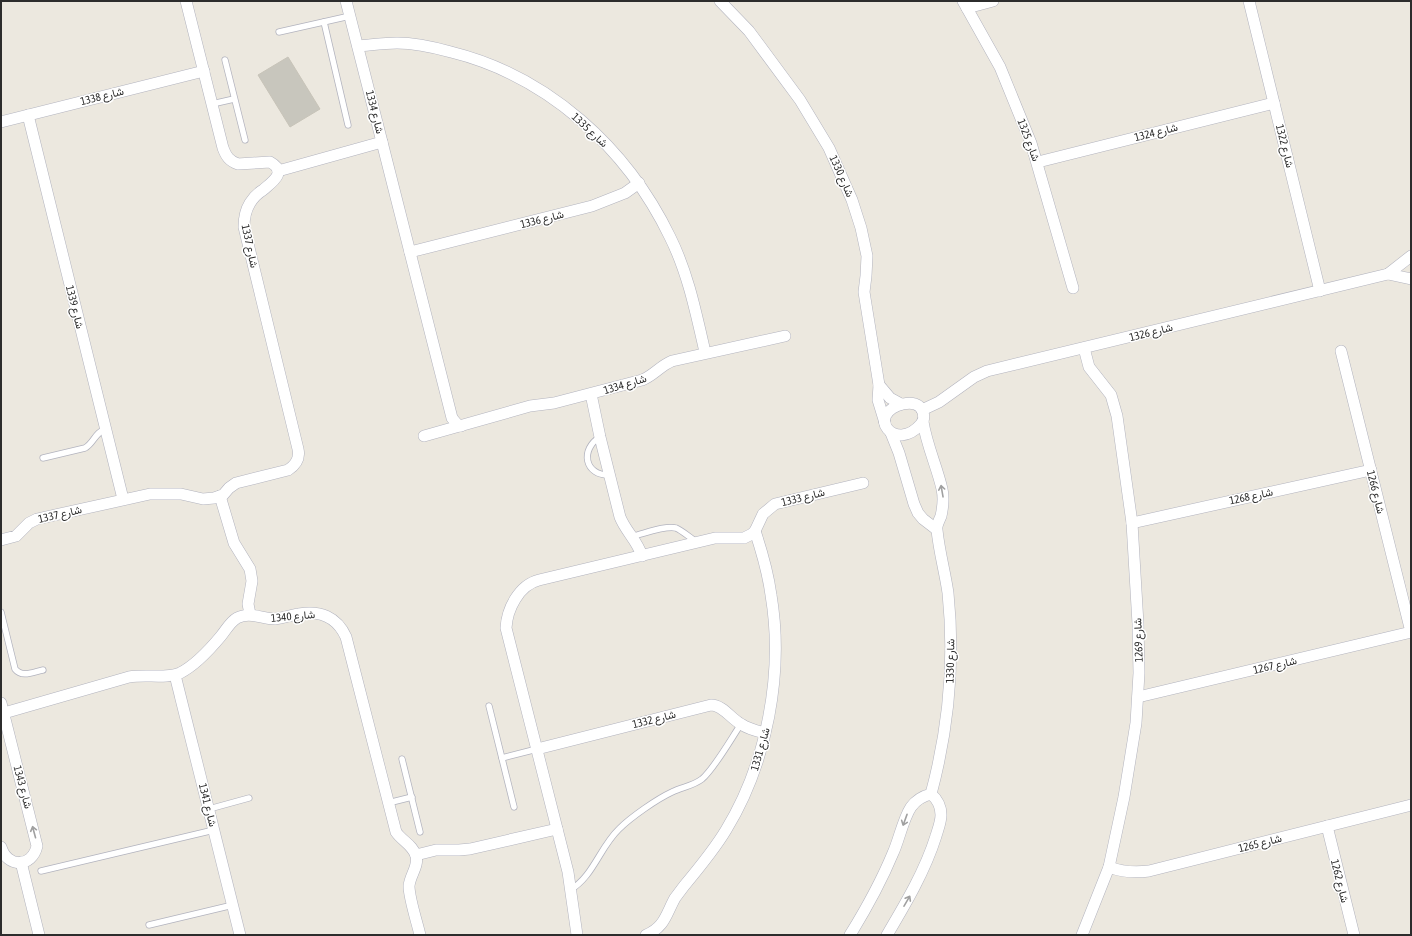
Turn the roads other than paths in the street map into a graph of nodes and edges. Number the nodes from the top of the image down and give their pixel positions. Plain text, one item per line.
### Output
1 (186, 1) edge
2 (346, 1) edge
3 (720, 1) edge
4 (993, 1) edge
5 (1249, 1) edge
6 (965, 4) edge
7 (350, 16) junction
8 (324, 22) junction
9 (279, 32) dead end
10 (358, 46) junction
11 (225, 60) dead end
12 (204, 71) junction
13 (234, 99) junction
14 (1274, 103) junction
15 (212, 104) junction
16 (28, 115) junction
17 (1, 122) edge
18 (348, 125) dead end
19 (244, 140) dead end
20 (382, 142) junction
21 (1038, 162) junction
22 (278, 171) junction
23 (639, 183) junction
24 (410, 252) junction
25 (1411, 256) edge
26 (1388, 274) junction
27 (1411, 279) edge
28 (1073, 288) dead end
29 (1320, 291) junction
30 (785, 336) dead end
31 (1084, 348) junction
32 (1341, 351) dead end
33 (705, 352) junction
34 (879, 385) junction
35 (591, 394) junction
36 (901, 404) junction
37 (922, 410) junction
38 (922, 422) junction
39 (885, 423) junction
40 (461, 426) junction
41 (106, 429) junction
42 (891, 433) junction
43 (424, 436) dead end
44 (600, 437) junction
45 (43, 458) dead end
46 (1371, 470) junction
47 (610, 475) junction
48 (863, 483) dead end
49 (220, 496) junction
50 (123, 499) junction
51 (1132, 523) junction
52 (936, 529) junction
53 (755, 531) junction
54 (633, 536) junction
55 (1, 540) edge
56 (697, 542) junction
57 (642, 556) junction
58 (1, 613) edge
59 (250, 614) junction
60 (1411, 632) edge
61 (43, 670) dead end
62 (175, 675) junction
63 (1138, 697) junction
64 (489, 706) dead end
65 (2, 708) edge
66 (741, 724) junction
67 (765, 733) junction
68 (537, 749) junction
69 (502, 758) junction
70 (402, 759) dead end
71 (931, 794) junction
72 (412, 797) junction
73 (249, 798) dead end
74 (388, 803) junction
75 (1411, 805) edge
76 (514, 807) dead end
77 (209, 809) junction
78 (1327, 826) junction
79 (557, 829) junction
80 (214, 830) junction
81 (420, 832) dead end
82 (1, 846) edge
83 (416, 855) junction
84 (21, 862) junction
85 (1109, 867) junction
86 (41, 871) dead end
87 (570, 890) junction
88 (233, 904) junction
89 (149, 925) dead end
90 (39, 935) edge
91 (240, 935) edge
92 (420, 935) edge
93 (577, 935) edge
94 (646, 935) edge
95 (850, 935) edge
96 (887, 935) edge
97 (1082, 935) edge
98 (1354, 935) edge

1 - 12 street
2 - 7 street, شارع 1334
3 - 34 street, شارع 1330
4 - 6 street
5 - 14 street, شارع 1322
6 - 21 street, شارع 1325
7 - 8 lane
7 - 10 street, شارع 1334
8 - 9 lane
8 - 18 lane
10 - 20 street, شارع 1334
10 - 23 street, شارع 1335
11 - 13 lane
12 - 15 street
12 - 16 street, شارع 1338
13 - 15 lane
13 - 19 lane
14 - 21 street, شارع 1324
14 - 29 street, شارع 1322
15 - 22 street
16 - 17 street, شارع 1338
16 - 41 street, شارع 1339
20 - 22 street, شارع 1334
20 - 24 street
21 - 28 street, شارع 1325
22 - 49 street, شارع 1337
23 - 24 street, شارع 1336
23 - 33 street, شارع 1335
24 - 40 street
25 - 26 street, شارع 1326
26 - 27 street, شارع 1326
26 - 29 street, شارع 1326
29 - 31 street, شارع 1326
30 - 33 street, شارع 1334
31 - 37 street, شارع 1326
31 - 51 street, شارع 1269
32 - 46 street, شارع 1266
33 - 35 street, شارع 1334
34 - 36 street
34 - 39 street, شارع 1330
35 - 40 street, شارع 1334
35 - 44 street
36 - 37 street
36 - 39 street
37 - 38 street
38 - 42 street
52 -> 38 street, شارع 1330
39 - 42 street
40 - 43 street, شارع 1334
41 - 45 lane
41 - 50 street, شارع 1339
42 - 52 street
44 - 47 street
44 - 47 lane
46 - 51 street, شارع 1268
46 - 60 street, شارع 1266
47 - 54 street
48 - 53 street, شارع 1333
49 - 50 street, شارع 1337
49 - 59 street
50 - 55 street, شارع 1337
51 - 63 street, شارع 1269
52 - 71 street, شارع 1330
53 - 56 street
53 - 67 street, شارع 1331
54 - 56 lane
54 - 57 street
56 - 57 street
57 - 68 street
58 - 61 lane
59 - 62 street
59 - 74 street, شارع 1340
60 - 63 street, شارع 1267
62 - 65 street
62 - 77 street, شارع 1341
63 - 85 street, شارع 1269
64 - 69 lane
84 -> 65 street, شارع 1343
66 - 67 street, شارع 1332
66 - 68 street, شارع 1332
66 - 87 lane
67 - 94 street, شارع 1331
68 - 69 lane
68 - 79 street
69 - 76 lane
70 - 72 lane
71 -> 95 street
96 -> 71 street
72 - 74 lane
72 - 81 lane
73 - 77 lane
74 - 83 street, شارع 1340
75 - 78 street, شارع 1265
77 - 80 street, شارع 1341
78 - 85 street, شارع 1265
78 - 98 street, شارع 1262
79 - 83 street
79 - 87 street
80 - 86 lane
80 - 88 street, شارع 1341
82 - 84 street
83 - 92 street
84 - 90 street
85 - 97 street, شارع 1269
87 - 93 street
88 - 89 lane
88 - 91 street, شارع 1341

